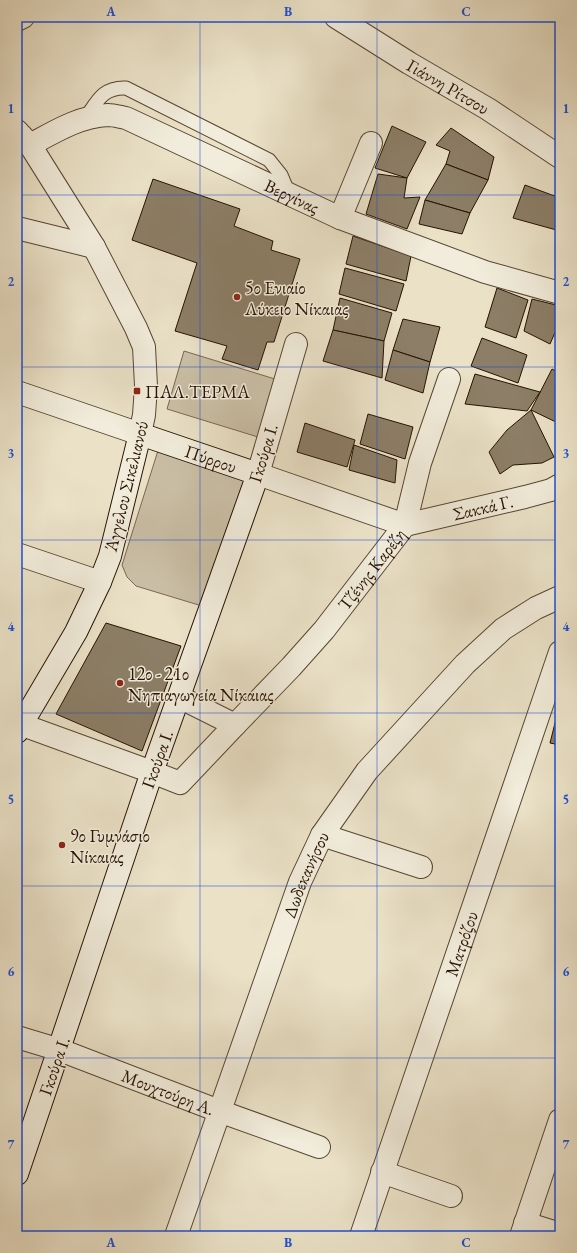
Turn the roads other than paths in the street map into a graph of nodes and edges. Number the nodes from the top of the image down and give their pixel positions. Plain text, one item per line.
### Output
1 (23, 17) edge
2 (336, 17) edge
3 (17, 20) edge
4 (85, 119) junction
5 (24, 138) edge
6 (371, 143) dead end
7 (560, 157) edge
8 (289, 194) junction
9 (340, 218) junction
10 (18, 233) edge
11 (94, 247) junction
12 (560, 293) edge
13 (296, 344) dead end
14 (449, 379) dead end
15 (17, 392) edge
16 (140, 434) junction
17 (258, 474) junction
18 (560, 485) edge
19 (405, 525) junction
20 (17, 554) edge
21 (100, 582) junction
22 (560, 597) edge
23 (560, 652) edge
24 (179, 697) junction
25 (235, 725) junction
26 (18, 727) edge
27 (152, 772) junction
28 (322, 835) junction
29 (421, 867) dead end
30 (17, 1037) edge
31 (60, 1050) junction
32 (219, 1111) junction
33 (560, 1120) edge
34 (319, 1147) dead end
35 (382, 1172) junction
36 (17, 1174) edge
37 (451, 1196) dead end
38 (523, 1230) edge
39 (560, 1234) edge
40 (176, 1236) edge
41 (361, 1236) edge

1 - 3 street
2 - 7 street, Γιάννη Ρίτσου
4 - 5 street, Βεργίνας
4 - 8 street, Βεργίνας
4 - 8 lane
5 - 11 street, Άγγελου Σικελιανού
6 - 9 street
8 - 9 street, Βεργίνας
9 - 12 street, Βεργίνας
10 - 11 street
11 - 16 street, Άγγελου Σικελιανού
13 - 17 street, Γκούρα Ι.
14 - 19 street, Τζένης Καρέζη
15 - 16 street, Πύρρου
16 - 17 street, Πύρρου
16 - 21 street, Άγγελου Σικελιανού
17 - 19 street, Πύρρου
17 - 24 street, Γκούρα Ι.
18 - 19 street, Σακκά Γ.
19 - 25 street, Τζένης Καρέζη
20 - 21 street
21 - 26 street, Άγγελου Σικελιανού
22 - 28 street, Δωδεκανήσου
23 - 35 street, Ματρόζου
24 - 25 street
24 - 27 street, Γκούρα Ι.
25 - 27 street, Τζένης Καρέζη
26 - 27 street
27 - 31 street, Γκούρα Ι.
28 - 29 street
28 - 32 street, Δωδεκανήσου
30 - 31 street, Μουχτούρη Α.
31 - 32 street, Μουχτούρη Α.
31 - 36 street, Γκούρα Ι.
32 - 34 street, Μουχτούρη Α.
32 - 40 street, Δωδεκανήσου
33 - 38 street
35 - 37 street
35 - 41 street, Ματρόζου
38 - 39 street

